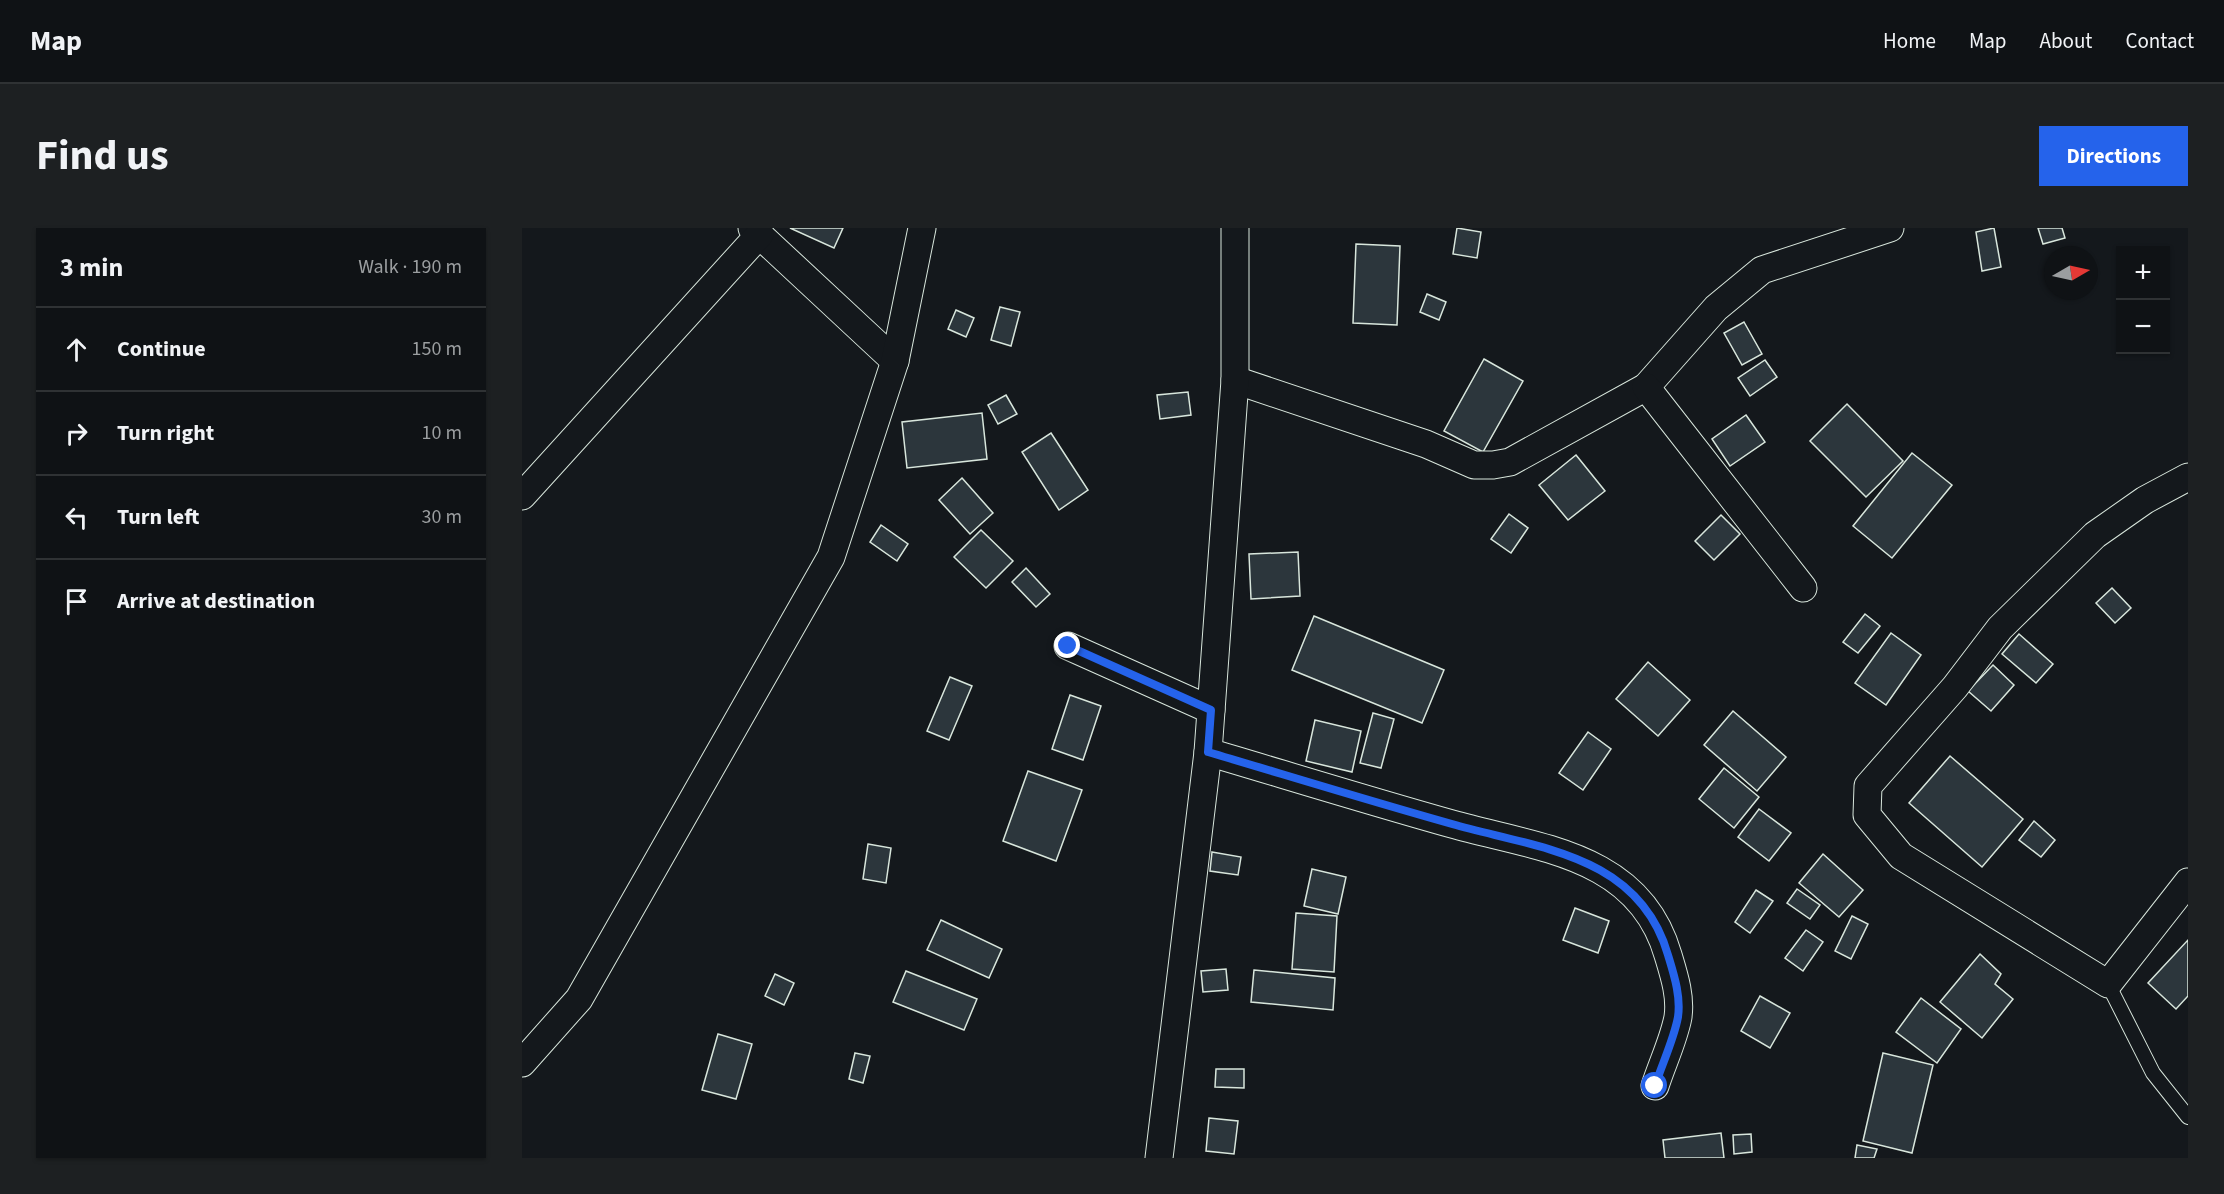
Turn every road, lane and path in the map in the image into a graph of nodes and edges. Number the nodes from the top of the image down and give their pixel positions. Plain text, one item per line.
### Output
1 (922, 228) edge
2 (1235, 228) edge
3 (1890, 228) edge
4 (756, 231) edge
5 (895, 361) junction
6 (1235, 380) junction
7 (1646, 387) junction
8 (2188, 477) edge
9 (522, 496) edge
10 (1803, 588) dead end
11 (1068, 646) dead end
12 (1211, 710) junction
13 (1208, 752) junction
14 (2188, 882) edge
15 (2108, 984) junction
16 (522, 1063) edge
17 (1655, 1086) dead end
18 (2188, 1117) edge
19 (1159, 1158) edge

1 - 5 street
2 - 6 street
3 - 7 street
4 - 5 street
4 - 9 street
5 - 16 street
6 - 7 street
6 - 12 street
7 - 10 street
8 - 15 street
11 - 12 street
12 - 13 street
13 - 17 street
13 - 19 street
14 - 15 street
15 - 18 lane

